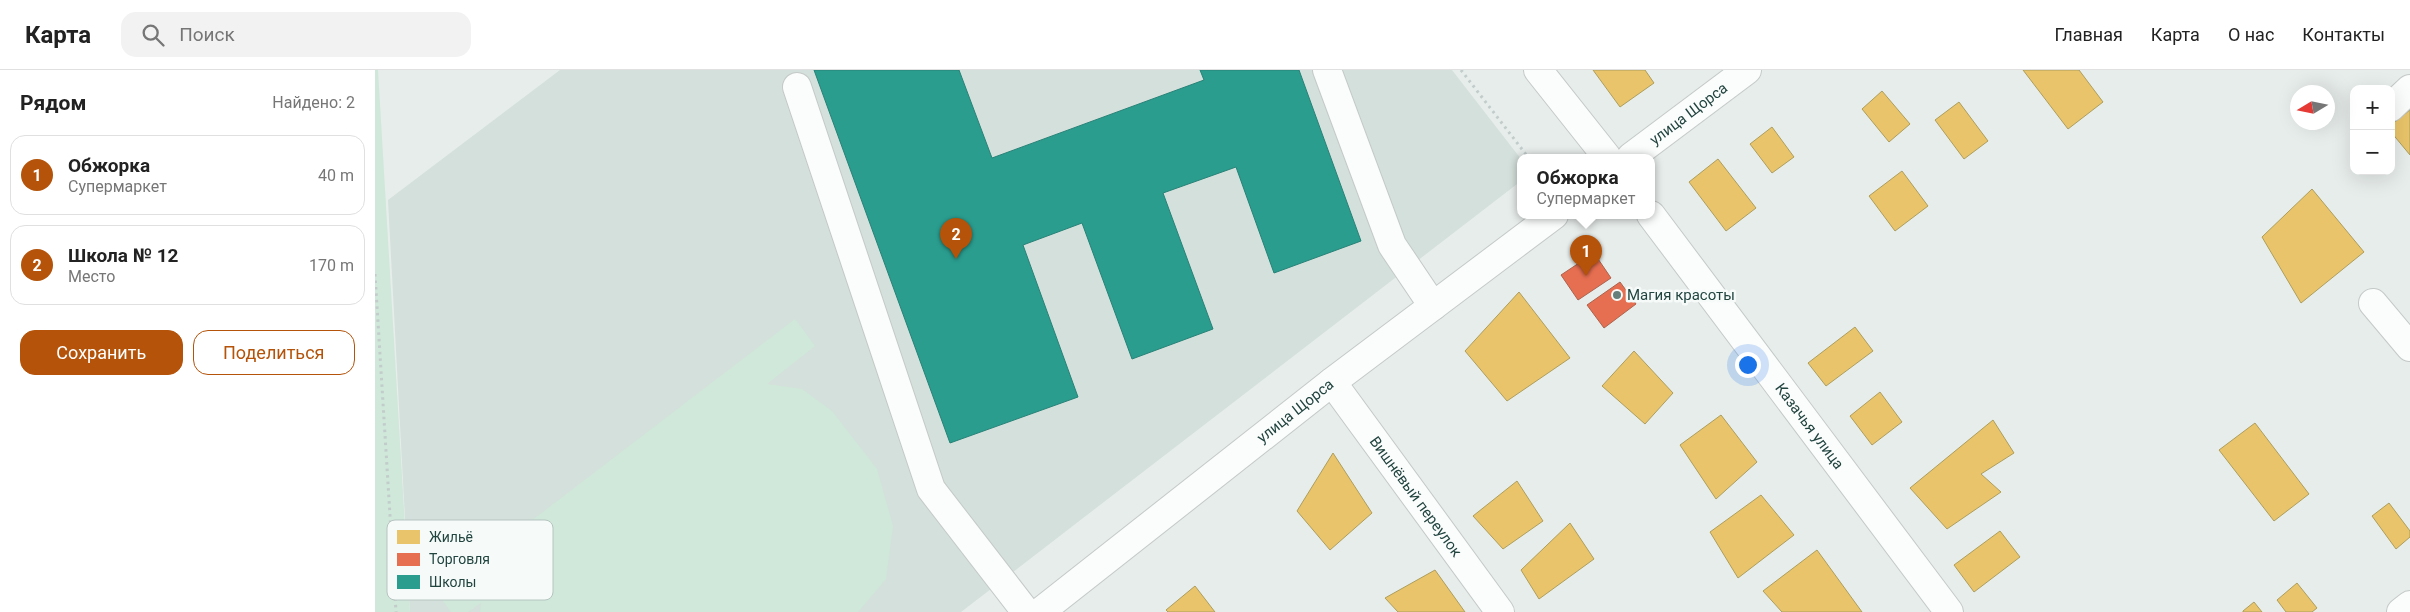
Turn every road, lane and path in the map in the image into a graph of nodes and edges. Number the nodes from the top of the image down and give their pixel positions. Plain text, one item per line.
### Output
1 (1327, 70) edge
2 (1461, 70) edge
3 (1538, 70) edge
4 (1747, 70) edge
5 (797, 87) dead end
6 (2410, 89) edge
7 (2395, 103) edge
8 (1526, 154) edge
9 (1605, 154) edge
10 (1635, 154) edge
11 (1549, 219) edge
12 (1654, 219) edge
13 (375, 274) edge
14 (2373, 303) dead end
15 (1433, 306) junction
16 (2410, 347) edge
17 (1332, 382) junction
18 (390, 520) edge
19 (2410, 605) edge
20 (1026, 612) edge
21 (1040, 612) edge
22 (1501, 612) edge
23 (1949, 612) edge
24 (2401, 612) edge

1 - 15 street
2 - 8 path
3 - 9 street
4 - 10 street, улица Щорса
5 - 20 street
6 - 7 street
11 - 15 street, улица Щорса
12 - 23 street, Казачья улица
13 - 18 path
14 - 16 street
15 - 17 street, улица Щорса
17 - 21 street, улица Щорса
17 - 22 street, Вишнёвый переулок
19 - 24 street

